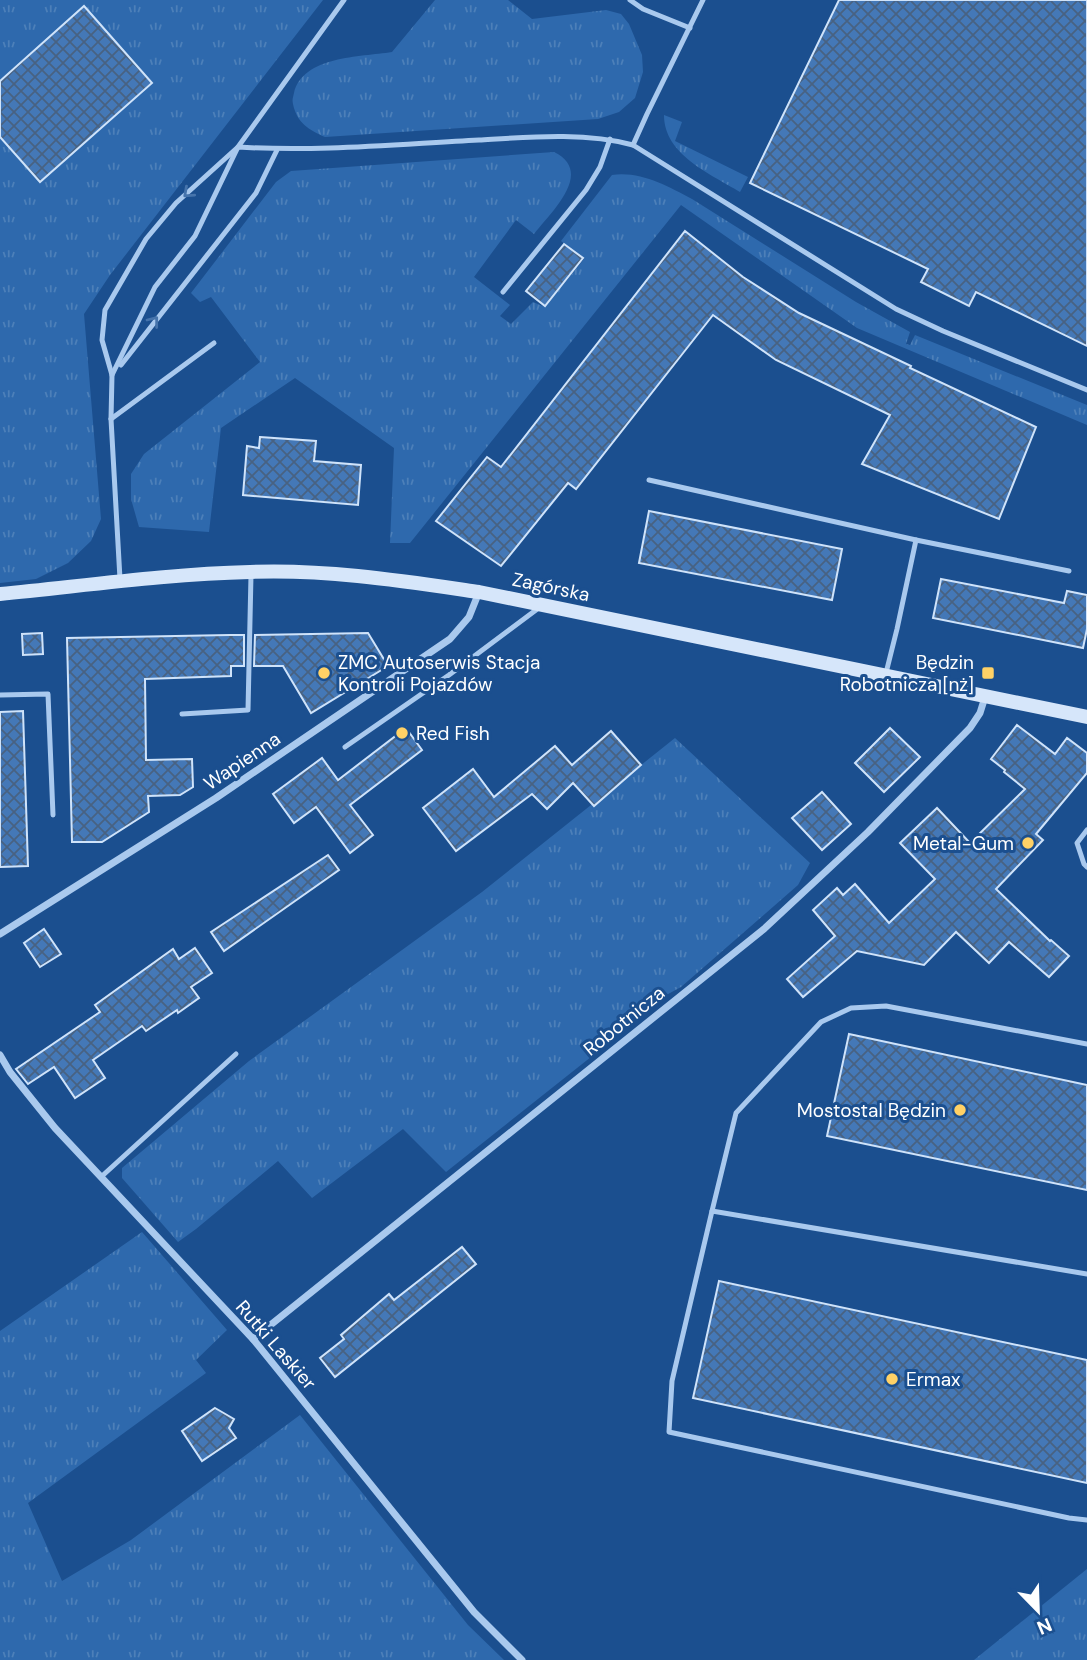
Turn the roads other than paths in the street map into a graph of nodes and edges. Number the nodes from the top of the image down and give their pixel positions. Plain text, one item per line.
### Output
1 (344, 0) edge
2 (630, 0) edge
3 (703, 0) edge
4 (690, 28) junction
5 (610, 139) junction
6 (633, 145) junction
7 (238, 147) junction
8 (277, 149) junction
9 (503, 292) dead end
10 (214, 343) dead end
11 (112, 375) junction
12 (1087, 390) edge
13 (111, 419) junction
14 (649, 481) dead end
15 (916, 540) junction
16 (251, 571) junction
17 (1069, 571) dead end
18 (120, 582) junction
19 (478, 592) junction
20 (0, 594) edge
21 (542, 605) junction
22 (885, 676) junction
23 (0, 695) edge
24 (985, 697) junction
25 (182, 714) dead end
26 (1087, 717) edge
27 (345, 747) dead end
28 (53, 815) dead end
29 (1087, 830) edge
30 (1087, 867) edge
31 (0, 934) edge
32 (1087, 1044) edge
33 (236, 1054) dead end
34 (0, 1055) edge
35 (101, 1177) junction
36 (712, 1211) junction
37 (1087, 1274) edge
38 (253, 1339) junction
39 (1087, 1520) edge
40 (522, 1660) edge

1 - 7 lane
2 - 4 lane
3 - 4 lane
4 - 6 lane
5 - 6 lane
5 - 8 lane
5 - 9 lane
6 - 12 lane
7 - 8 lane
7 - 11 lane
7 -> 11 lane
11 -> 8 lane
10 - 13 lane
11 - 13 lane
13 - 18 lane
14 - 15 lane
15 - 17 lane
15 - 22 lane
16 - 18 street, Zagórska
16 - 19 street, Zagórska
16 - 25 lane
18 - 20 street, Zagórska
19 - 21 street, Zagórska
19 - 31 street, Wapienna
21 - 22 street, Zagórska
21 - 27 lane
22 - 24 street, Zagórska
23 - 28 lane
24 - 26 street, Zagórska
24 - 38 street, Robotnicza
29 - 30 lane
32 - 36 lane
33 - 35 lane
34 - 35 street, Rutki Laskier
35 - 38 street, Rutki Laskier
36 - 37 lane
36 - 39 lane
38 - 40 street, Rutki Laskier

